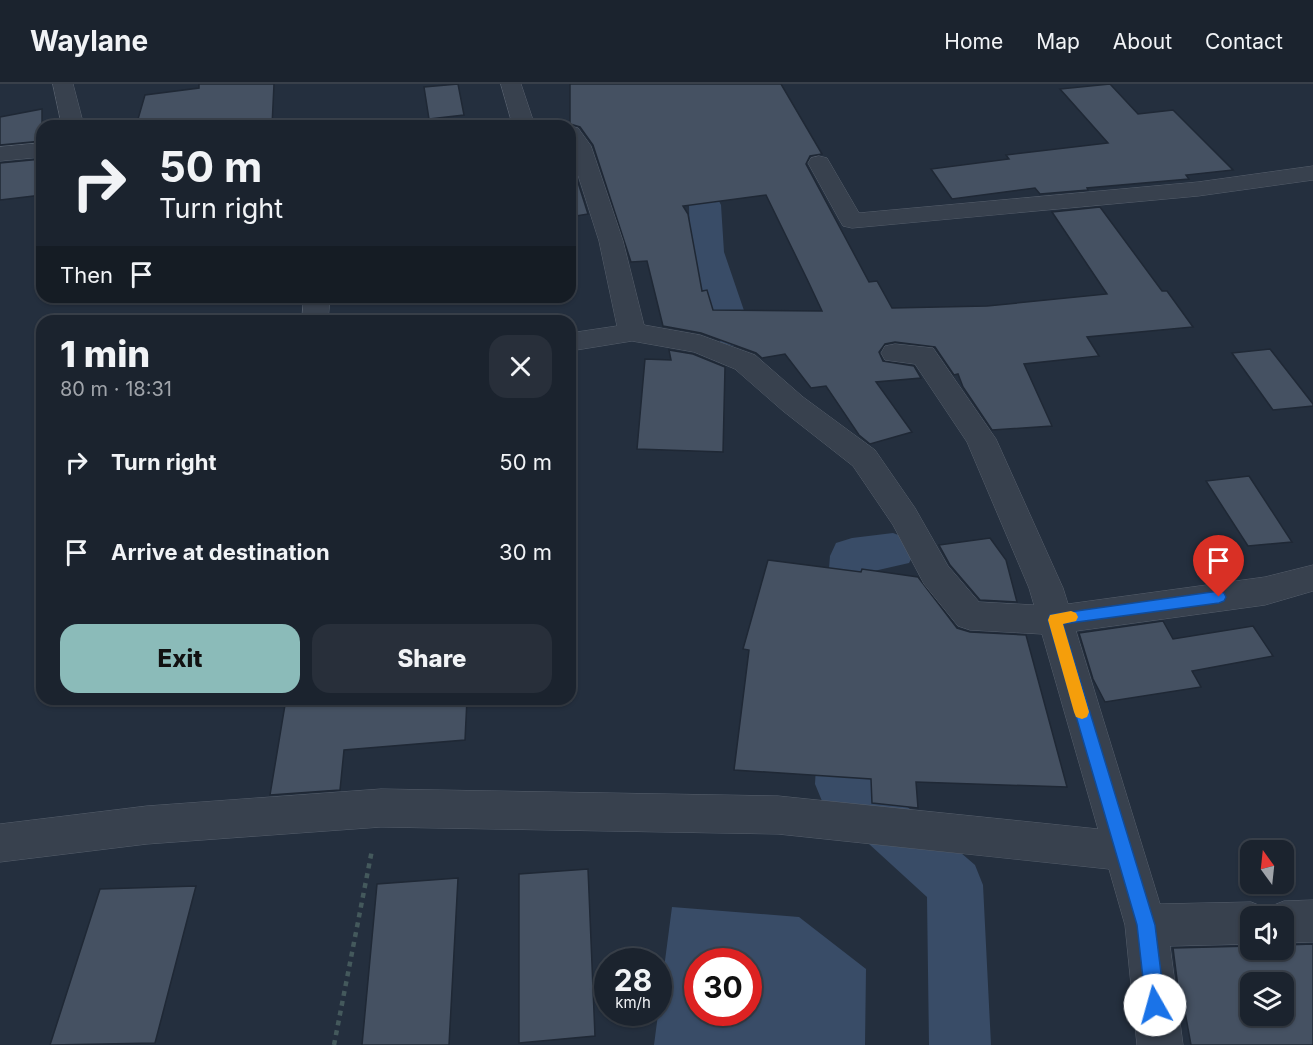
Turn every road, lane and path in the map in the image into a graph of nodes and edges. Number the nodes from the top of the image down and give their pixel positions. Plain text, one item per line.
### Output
1 (63, 84) edge
2 (511, 84) edge
3 (72, 120) edge
4 (522, 120) edge
5 (576, 141) edge
6 (36, 151) edge
7 (0, 154) edge
8 (819, 163) dead end
9 (1313, 173) edge
10 (632, 333) junction
11 (576, 341) edge
12 (895, 353) dead end
13 (1313, 578) edge
14 (1055, 620) junction
15 (381, 808) junction
16 (0, 843) edge
17 (1123, 851) junction
18 (1313, 921) edge
19 (1240, 922) edge
20 (1294, 922) edge
21 (1146, 925) junction
22 (334, 1045) edge
23 (1160, 1045) edge

1 - 3 street
2 - 4 street
5 - 10 street
6 - 7 street
8 - 9 street
10 - 11 street
10 - 14 street
12 - 14 street
13 - 14 street
14 - 17 street
15 - 16 street
15 - 17 street
15 - 22 path
17 - 21 street
18 - 20 street
19 - 21 street
21 - 23 street

